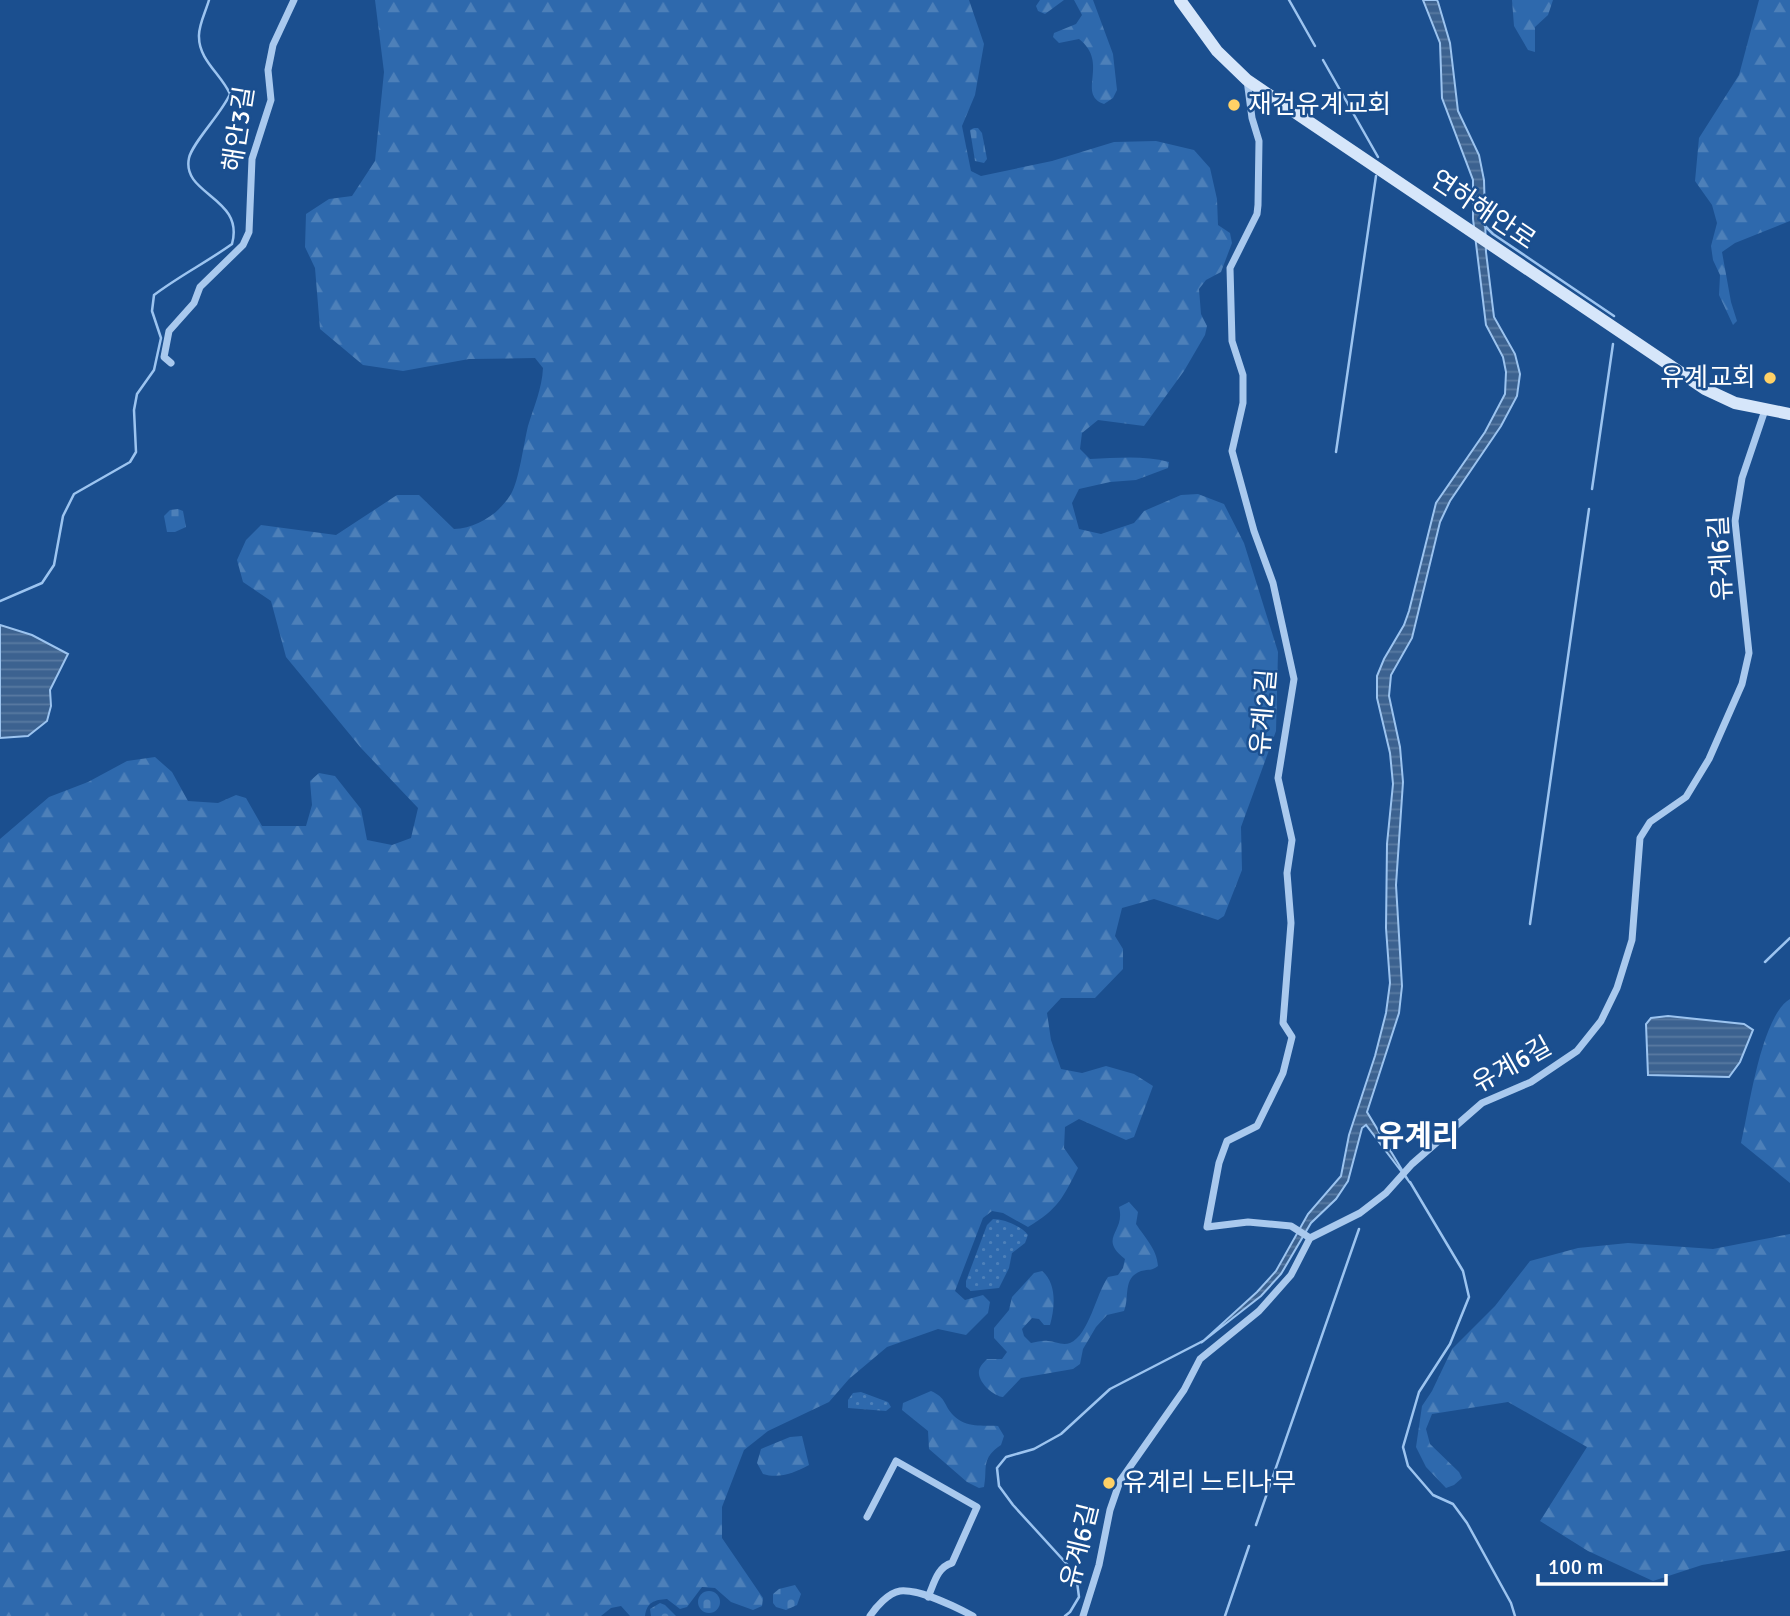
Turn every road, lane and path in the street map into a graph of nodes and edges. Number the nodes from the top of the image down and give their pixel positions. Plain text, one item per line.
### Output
1 (294, 0) edge
2 (1180, 0) edge
3 (1247, 80) junction
4 (171, 363) dead end
5 (1765, 411) junction
6 (1790, 414) edge
7 (1310, 1238) junction
8 (867, 1517) dead end
9 (928, 1597) junction
10 (870, 1616) edge
11 (973, 1616) edge
12 (1083, 1616) edge

1 - 4 street, 해안3길
2 - 3 street, 연하해안로
3 - 5 street, 연하해안로
3 - 7 street, 유계2길
5 - 6 street, 연하해안로
5 - 7 street, 유계6길
7 - 12 street, 유계6길
8 - 9 street
9 - 10 street
9 - 11 street

